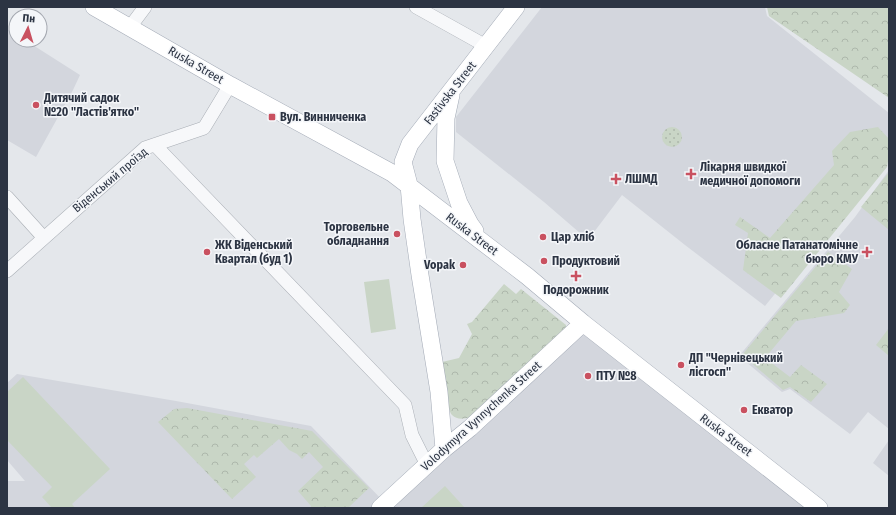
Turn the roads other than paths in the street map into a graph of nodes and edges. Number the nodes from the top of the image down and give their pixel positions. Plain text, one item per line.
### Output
1 (94, 7) edge
2 (145, 7) edge
3 (416, 7) edge
4 (516, 7) edge
5 (130, 27) junction
6 (486, 46) junction
7 (230, 85) junction
8 (453, 89) junction
9 (155, 145) junction
10 (409, 185) junction
11 (7, 197) edge
12 (44, 238) junction
13 (487, 245) junction
14 (7, 271) edge
15 (583, 323) junction
16 (444, 449) junction
17 (426, 465) junction
18 (380, 508) edge
19 (819, 508) edge

1 - 5 main road, Ruska Street
2 - 5 street
3 - 6 street
4 - 6 main road, Fastivska Street
5 - 7 main road, Ruska Street
6 - 8 main road, Fastivska Street
7 - 9 street, Віденський проїзд
7 - 10 main road, Ruska Street
8 - 10 main road, Fastivska Street
8 - 13 main road
9 - 12 street, Віденський проїзд
9 - 17 street
10 - 13 main road, Ruska Street
10 - 16 main road, Fastivska Street
11 - 12 street
12 - 14 street, Віденський проїзд
13 - 15 main road, Ruska Street
15 - 16 main road, Volodymyra Vynnychenka Street
15 - 19 main road, Ruska Street
16 - 17 main road, Volodymyra Vynnychenka Street
17 - 18 main road, Volodymyra Vynnychenka Street

